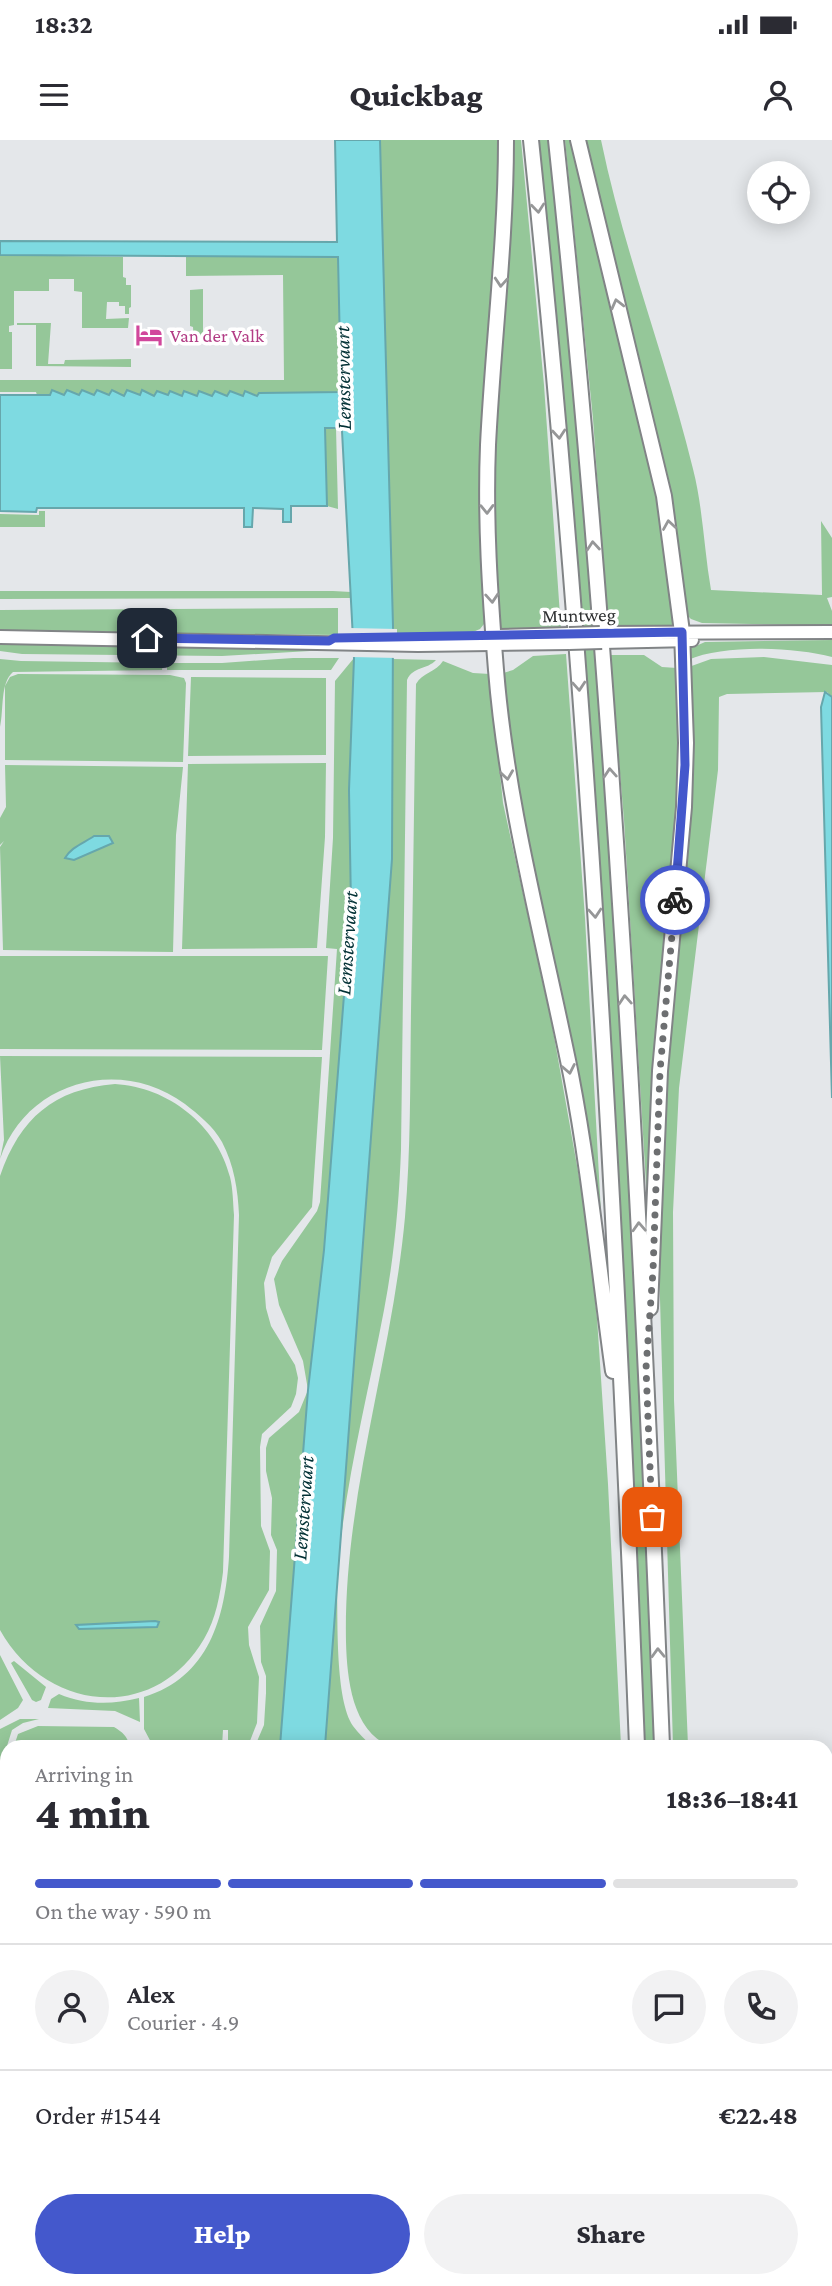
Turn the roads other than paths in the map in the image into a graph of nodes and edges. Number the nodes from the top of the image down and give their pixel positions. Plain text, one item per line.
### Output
1 (506, 140) edge
2 (531, 140) edge
3 (556, 140) edge
4 (578, 140) edge
5 (832, 635) edge
6 (682, 636) junction
7 (0, 637) edge
8 (494, 640) junction
9 (646, 1368) junction
10 (626, 1466) junction
11 (637, 1740) edge
12 (662, 1740) edge

1 -> 8 highway
2 -> 10 highway
9 -> 3 highway
6 -> 4 highway
5 - 6 main road, Muntweg
6 - 8 main road, Muntweg, bridge
6 - 9 highway
7 - 8 main road, Muntweg
8 -> 10 highway
12 -> 9 highway
10 - 11 highway

